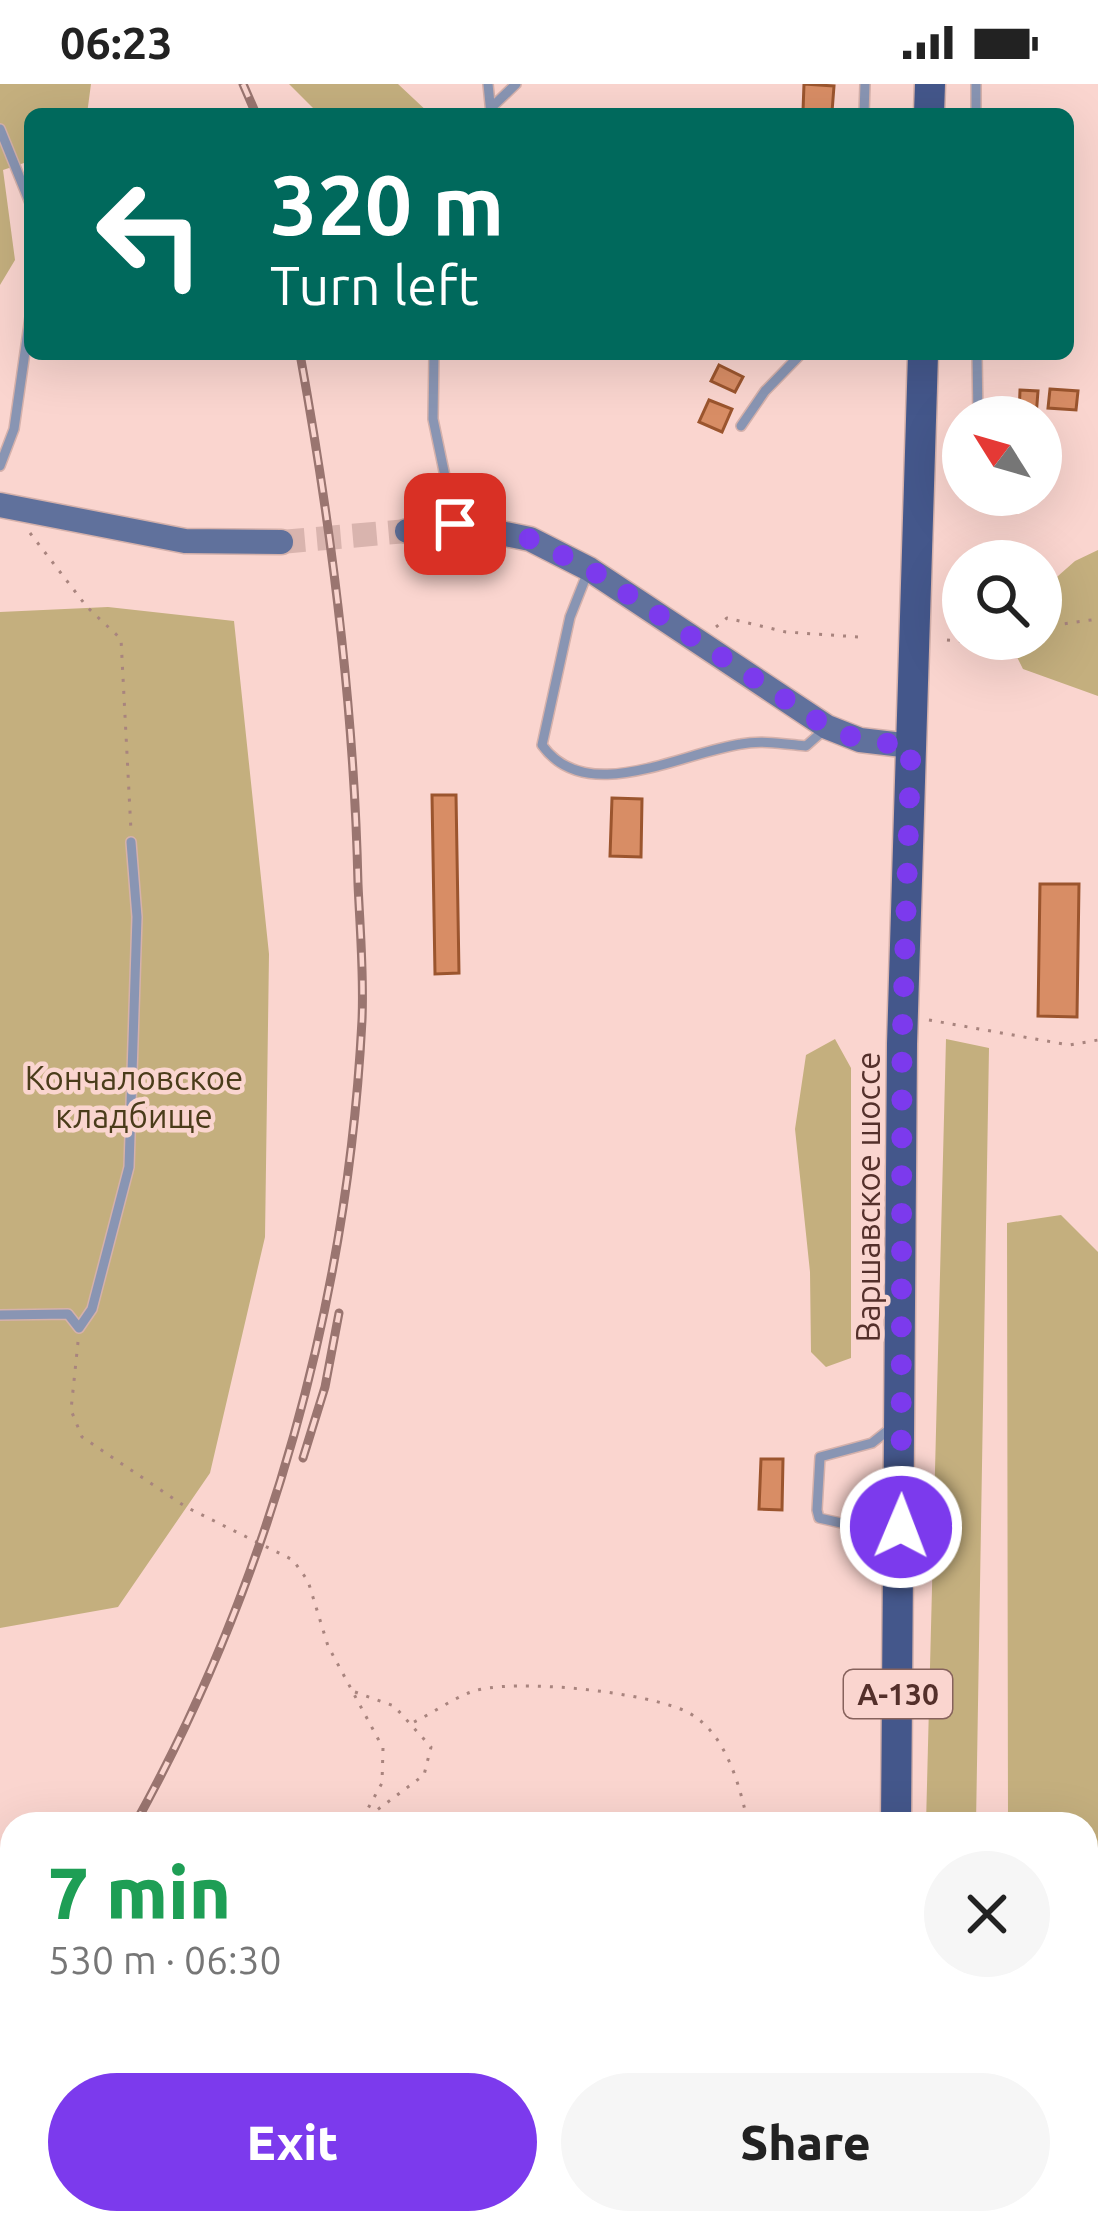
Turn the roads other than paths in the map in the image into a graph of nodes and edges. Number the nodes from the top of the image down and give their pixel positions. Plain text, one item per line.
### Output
1 (516, 84) edge
2 (494, 108) edge
3 (0, 129) edge
4 (24, 188) edge
5 (24, 359) edge
6 (434, 360) edge
7 (796, 360) edge
8 (922, 360) edge
9 (977, 360) edge
10 (978, 396) edge
11 (741, 426) dead end
12 (0, 466) edge
13 (6, 507) edge
14 (455, 524) junction
15 (407, 531) tunnel mouth
16 (281, 542) tunnel mouth
17 (590, 569) junction
18 (827, 727) junction
19 (911, 746) junction
20 (131, 842) road end
21 (0, 1315) edge
22 (902, 1414) junction
23 (900, 1564) junction
24 (896, 1812) edge

1 - 2 lane
3 - 4 lane
5 - 12 lane
6 - 14 lane
7 - 11 lane
8 - 19 main road, Варшавское шоссе / А-130
9 - 10 lane
13 - 16 street
14 - 15 street
14 - 17 street
17 - 18 street
17 - 18 lane
18 - 19 street
19 - 22 main road, Варшавское шоссе / А-130
20 - 21 lane
22 - 23 main road, Варшавское шоссе / А-130
22 - 23 lane
23 - 24 main road, Варшавское шоссе / А-130

